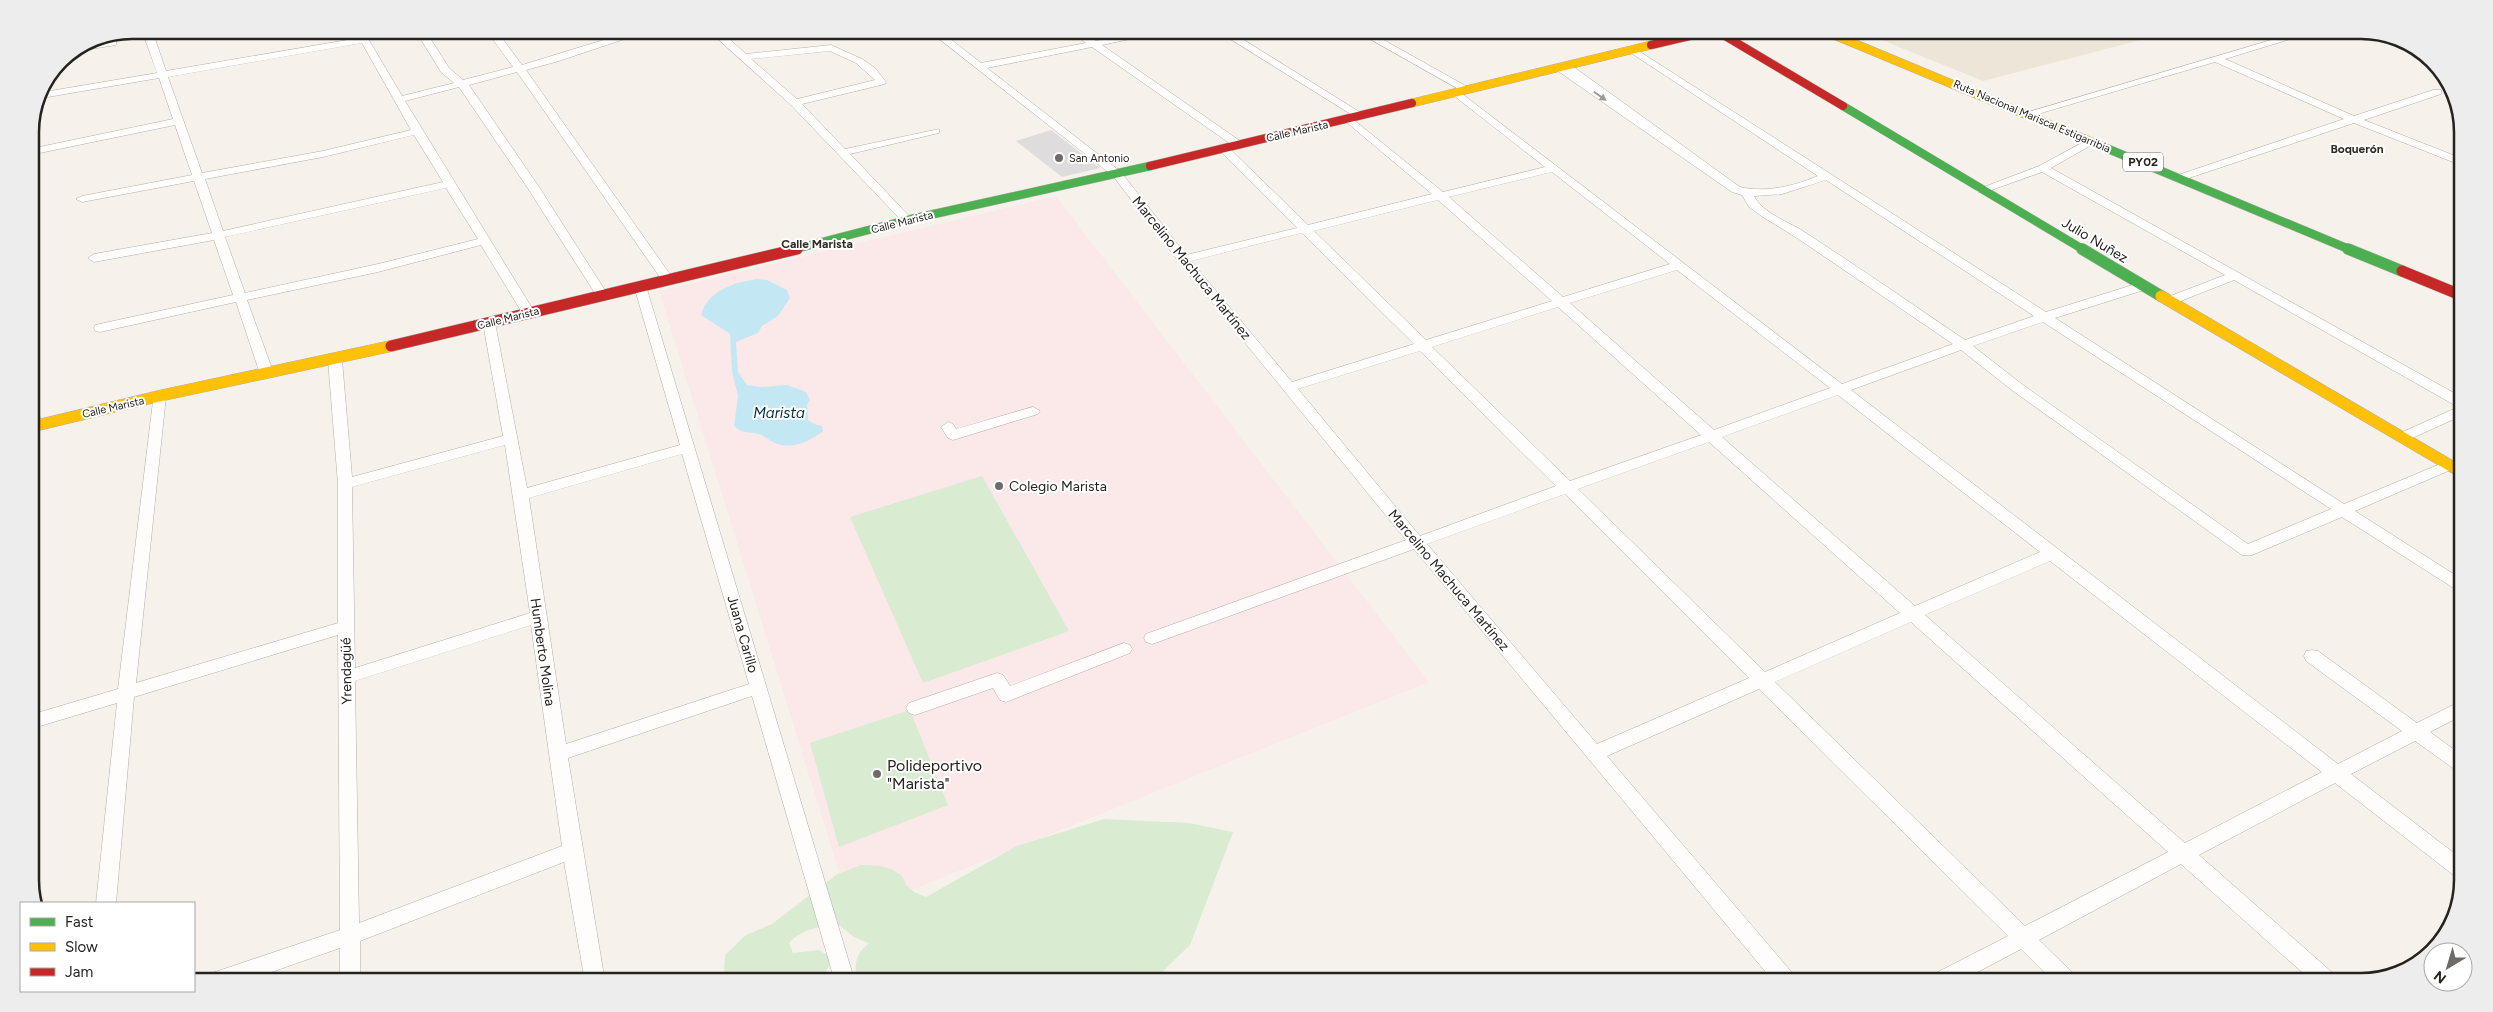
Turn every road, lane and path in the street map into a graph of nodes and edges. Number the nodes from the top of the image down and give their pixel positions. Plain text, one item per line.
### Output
1 (150, 39) edge
2 (341, 39) edge
3 (364, 39) edge
4 (426, 39) edge
5 (498, 39) edge
6 (618, 39) edge
7 (723, 39) edge
8 (945, 39) edge
9 (1088, 39) edge
10 (1121, 39) edge
11 (1235, 39) edge
12 (1374, 39) edge
13 (1680, 39) edge
14 (1730, 39) edge
15 (1844, 39) edge
16 (2284, 39) edge
17 (113, 43) dead end
18 (1096, 44) junction
19 (96, 46) edge
20 (1634, 51) junction
21 (743, 57) junction
22 (2216, 59) junction
23 (981, 66) junction
24 (520, 68) junction
25 (1564, 68) junction
26 (162, 74) junction
27 (459, 82) junction
28 (1463, 92) junction
29 (2437, 92) dead end
30 (47, 94) edge
31 (400, 100) junction
32 (795, 103) junction
33 (2027, 114) junction
34 (1355, 117) junction
35 (2352, 119) junction
36 (178, 121) junction
37 (418, 131) junction
38 (935, 131) dead end
39 (2091, 141) junction
40 (1231, 147) junction
41 (44, 149) junction
42 (39, 150) edge
43 (843, 153) junction
44 (39, 154) edge
45 (2454, 159) edge
46 (1554, 168) junction
47 (2043, 168) junction
48 (1118, 174) junction
49 (1827, 176) junction
50 (198, 177) junction
51 (2180, 178) junction
52 (450, 184) junction
53 (1982, 190) junction
54 (1747, 193) junction
55 (1441, 196) junction
56 (82, 199) dead end
57 (907, 220) junction
58 (1307, 229) junction
59 (220, 235) junction
60 (485, 241) junction
61 (94, 258) dead end
62 (1183, 259) junction
63 (1679, 265) junction
64 (2237, 275) junction
65 (668, 280) junction
66 (640, 286) junction
67 (2143, 286) junction
68 (2454, 292) edge
69 (602, 295) junction
70 (240, 296) junction
71 (2169, 301) junction
72 (1561, 302) junction
73 (529, 313) junction
74 (2044, 317) junction
75 (489, 323) junction
76 (100, 328) dead end
77 (1423, 345) junction
78 (1963, 346) junction
79 (335, 360) junction
80 (267, 374) junction
81 (1290, 387) junction
82 (1842, 390) junction
83 (159, 396) junction
84 (2454, 399) edge
85 (1033, 411) dead end
86 (2454, 414) edge
87 (39, 424) edge
88 (948, 427) dead end
89 (1712, 436) junction
90 (2403, 437) junction
91 (510, 439) junction
92 (689, 447) junction
93 (2454, 467) edge
94 (2454, 470) edge
95 (345, 484) junction
96 (1570, 488) junction
97 (521, 495) junction
98 (2343, 510) junction
99 (1418, 544) junction
100 (2053, 553) junction
101 (2454, 582) edge
102 (1912, 614) junction
103 (538, 617) junction
104 (346, 627) junction
105 (1152, 638) dead end
106 (1124, 649) dead end
107 (2312, 656) dead end
108 (346, 677) junction
109 (1763, 679) junction
110 (759, 687) junction
111 (126, 695) junction
112 (915, 708) dead end
113 (2454, 712) edge
114 (39, 719) edge
115 (2416, 732) junction
116 (1595, 752) junction
117 (558, 754) junction
118 (2454, 759) edge
119 (2337, 773) junction
120 (572, 851) junction
121 (2183, 854) junction
122 (2454, 864) edge
123 (106, 902) edge
124 (349, 936) junction
125 (2024, 938) junction
126 (241, 973) edge
127 (350, 973) edge
128 (593, 973) edge
129 (842, 973) edge
130 (1779, 973) edge
131 (1956, 973) edge
132 (2059, 973) edge
133 (2318, 973) edge

1 - 26 street
2 - 26 street
3 - 31 street
4 - 27 street
5 - 24 street
6 - 24 street
7 - 21 street
8 - 23 street, Marcelino Machuca Martínez
9 - 18 street
10 - 18 street
11 - 34 street
12 - 28 street
13 - 20 street, Calle Marista
14 - 53 street, Julio Nuñez
15 - 33 street, Ruta Nacional Mariscal Estigarribia / PY02
16 - 22 street
17 - 19 street
18 - 23 street
18 - 40 street
20 - 25 street, Calle Marista
20 - 49 street
21 - 32 street
21 - 32 street
22 - 33 street
22 - 35 street
23 - 48 street, Marcelino Machuca Martínez
24 - 27 street
24 - 65 street
25 - 28 street, Calle Marista
25 - 54 street
26 - 30 street
26 - 36 street
27 - 31 street
27 - 69 street
28 - 34 street, Calle Marista
28 - 46 street
29 - 35 street
31 - 37 street
32 - 43 street
33 - 39 street, Ruta Nacional Mariscal Estigarribia / PY02
34 - 40 street, Calle Marista
34 - 55 street
35 - 45 street
35 - 51 street
36 - 41 street
36 - 50 street
37 - 50 street
37 - 52 street
38 - 43 street
39 - 47 street
39 - 51 street, Ruta Nacional Mariscal Estigarribia / PY02
40 - 48 street, Calle Marista
40 - 58 street
41 - 42 street
41 - 44 street
43 - 57 street
46 - 55 street
46 - 63 street
47 - 53 street
47 - 64 street
48 - 57 street, Calle Marista
48 - 62 street, Marcelino Machuca Martínez
49 - 54 street
49 - 74 street
50 - 56 street
50 - 59 street
51 - 68 street, Ruta Nacional Mariscal Estigarribia / PY02
52 - 59 street
52 - 60 street
53 - 67 street, Julio Nuñez
54 - 78 street
55 - 58 street
55 - 72 street
57 - 65 street, Calle Marista
58 - 62 street
58 - 77 street
59 - 61 street
59 - 70 street
60 - 70 street
60 - 73 street
62 - 81 street, Marcelino Machuca Martínez
63 - 72 street
63 - 82 street
64 - 71 street
64 - 84 street
65 - 66 street, Calle Marista
66 - 69 street, Calle Marista
66 - 92 street, Juana Carillo
67 - 71 street, Julio Nuñez
67 - 74 street
69 - 73 street, Calle Marista
70 - 76 street
70 - 80 street
71 - 90 street, Julio Nuñez
72 - 77 street
72 - 89 street
73 - 75 street, Calle Marista
74 - 78 street
74 - 98 street
75 - 79 street, Calle Marista
75 - 91 street, Humberto Molina
77 - 81 street
77 - 96 street
78 - 82 street
78 - 98 street
79 - 80 street, Calle Marista
79 - 95 street, Yrendagüé
80 - 83 street, Calle Marista
81 - 99 street, Marcelino Machuca Martínez
82 - 89 street
82 - 100 street
83 - 87 street, Calle Marista
83 - 111 street
85 - 88 street
86 - 90 street
89 - 96 street
89 - 102 street
90 - 93 street, Julio Nuñez
91 - 95 street
91 - 97 street, Humberto Molina
92 - 97 street
92 - 110 street, Juana Carillo
94 - 98 street
95 - 104 street, Yrendagüé
96 - 99 street
96 - 109 street
97 - 103 street, Humberto Molina
98 - 101 street
99 - 105 street
99 - 116 street, Marcelino Machuca Martínez
100 - 102 street
100 - 119 street
102 - 109 street
102 - 121 street
103 - 108 street
103 - 117 street, Humberto Molina
104 - 108 street, Yrendagüé
104 - 111 street
106 - 112 street
107 - 115 street
108 - 124 street, Yrendagüé
109 - 116 street
109 - 125 street
110 - 117 street
110 - 129 street, Juana Carillo
111 - 114 street
111 - 123 street
113 - 115 street
115 - 118 street
115 - 119 street
116 - 130 street, Marcelino Machuca Martínez
117 - 120 street, Humberto Molina
119 - 121 street
119 - 122 street
120 - 124 street
120 - 128 street, Humberto Molina
121 - 125 street
121 - 133 street
124 - 126 street
124 - 127 street, Yrendagüé
125 - 131 street
125 - 132 street

